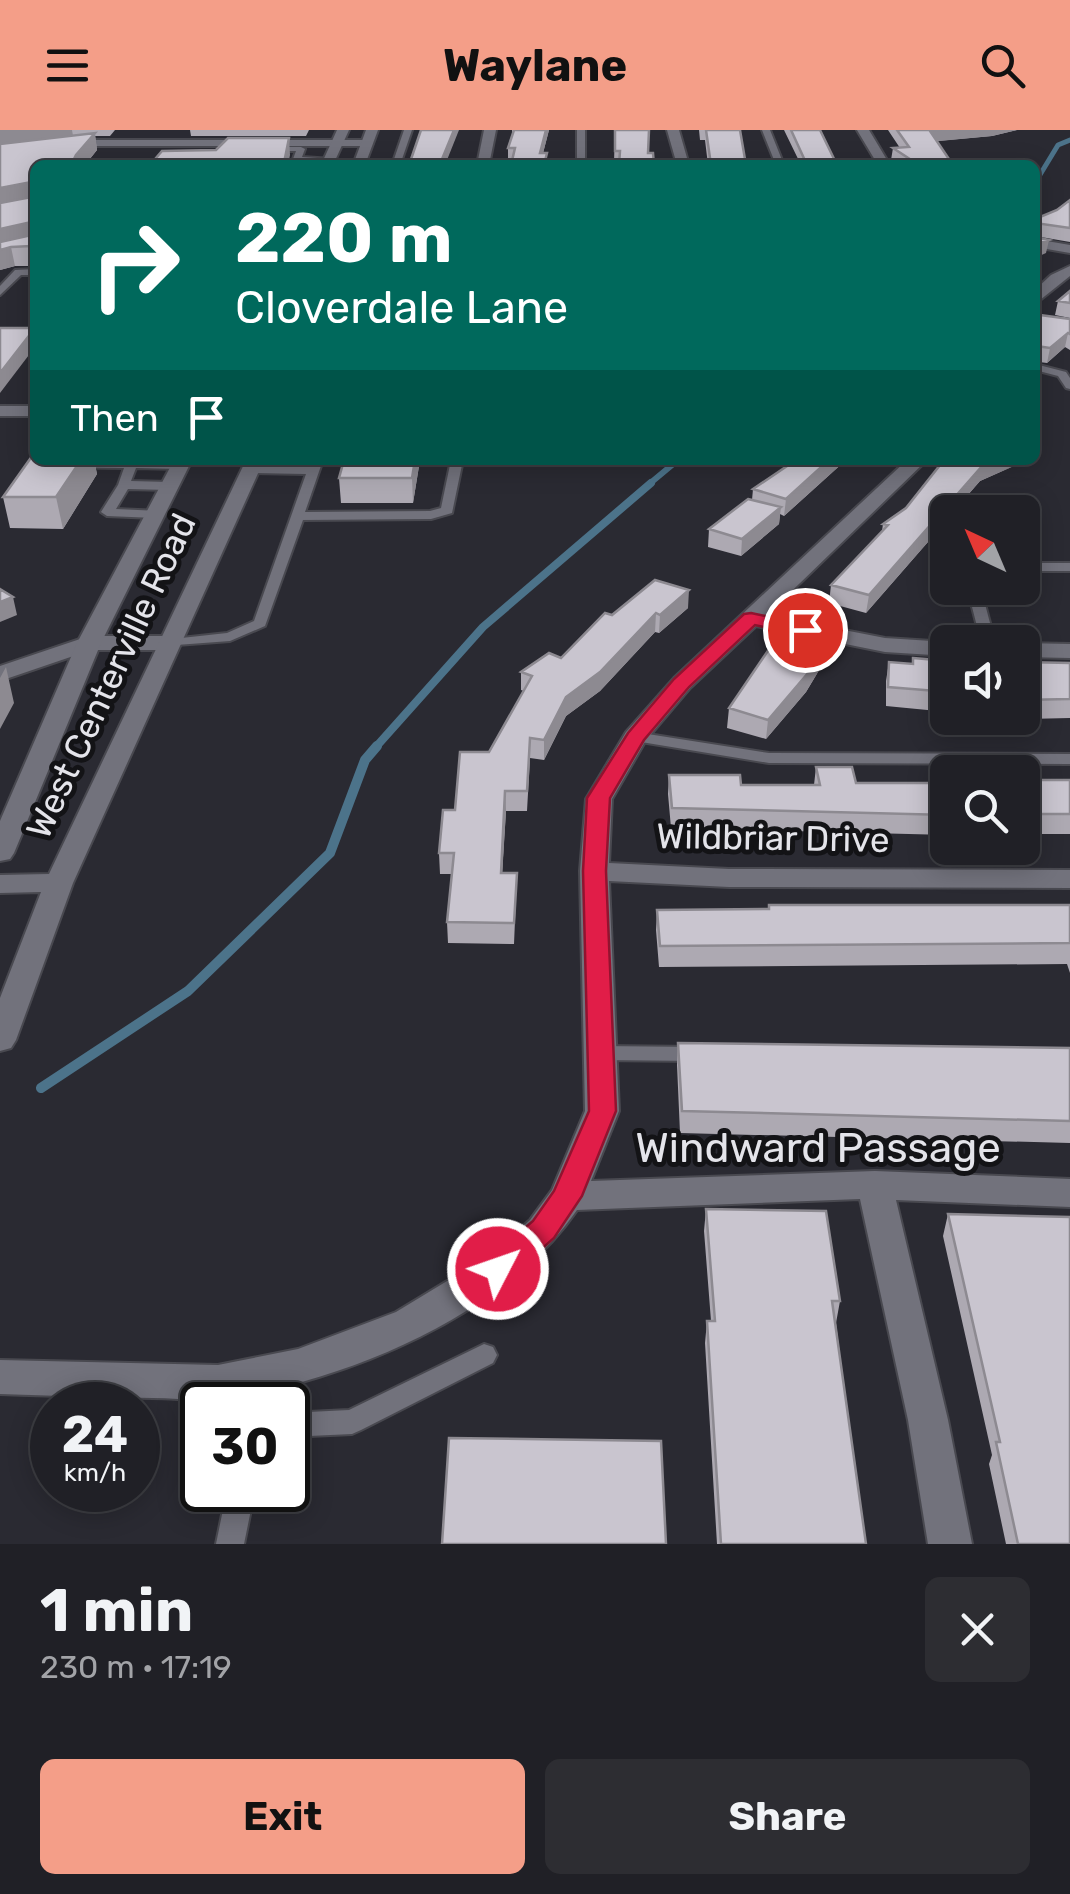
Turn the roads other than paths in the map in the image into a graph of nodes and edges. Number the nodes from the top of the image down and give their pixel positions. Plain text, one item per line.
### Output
1 (155, 130) edge
2 (408, 130) edge
3 (490, 130) edge
4 (581, 130) edge
5 (673, 130) edge
6 (766, 130) edge
7 (863, 130) edge
8 (340, 136) edge
9 (370, 136) edge
10 (227, 146) junction
11 (0, 153) edge
12 (134, 156) edge
13 (166, 160) edge
14 (307, 160) edge
15 (329, 160) edge
16 (361, 160) edge
17 (398, 160) edge
18 (484, 160) edge
19 (580, 160) edge
20 (682, 160) edge
21 (778, 160) edge
22 (881, 160) edge
23 (1040, 245) edge
24 (1070, 249) edge
25 (1070, 270) edge
26 (30, 272) edge
27 (0, 292) edge
28 (1040, 294) edge
29 (1040, 367) edge
30 (1070, 386) edge
31 (0, 411) edge
32 (30, 411) edge
33 (132, 465) edge
34 (180, 465) edge
35 (253, 465) edge
36 (315, 465) edge
37 (456, 465) edge
38 (913, 465) edge
39 (124, 485) junction
40 (169, 486) junction
41 (156, 514) junction
42 (297, 516) junction
43 (1040, 567) edge
44 (1070, 567) edge
45 (751, 618) junction
46 (168, 642) junction
47 (89, 643) junction
48 (930, 647) edge
49 (1040, 651) edge
50 (1070, 652) edge
51 (0, 674) edge
52 (635, 737) junction
53 (1070, 760) edge
54 (0, 853) edge
55 (594, 871) junction
56 (1070, 879) edge
57 (59, 883) junction
58 (0, 884) edge
59 (0, 1040) edge
60 (598, 1053) junction
61 (716, 1054) edge
62 (875, 1185) junction
63 (1070, 1193) edge
64 (567, 1196) junction
65 (484, 1355) dead end
66 (0, 1376) edge
67 (218, 1382) edge
68 (273, 1382) edge
69 (310, 1424) edge
70 (237, 1512) edge
71 (230, 1544) edge
72 (950, 1544) edge

1 - 12 street
2 - 17 lane
3 - 18 street
4 - 19 lane
5 - 20 street
6 - 21 lane
7 - 22 street
8 - 9 street
8 - 10 street
8 - 15 street
9 - 16 street
10 - 12 street
10 - 14 lane
11 - 12 street
12 - 13 lane
23 - 24 street
25 - 28 street
26 - 27 lane
29 - 30 lane
31 - 32 street
33 - 39 lane
34 - 40 street, West Centerville Road
35 - 36 lane
35 - 46 street, West Centerville Road
36 - 42 lane
37 - 42 lane
38 - 45 street
39 - 40 lane
39 - 41 lane
40 - 41 street, West Centerville Road
41 - 47 street, West Centerville Road
42 - 46 lane
43 - 44 lane
45 - 48 street
45 - 52 street
46 - 47 street
46 - 57 street, West Centerville Road
47 - 51 street
47 - 54 street, West Centerville Road
49 - 50 street
52 - 53 lane
52 - 55 street
55 - 56 street, Wildbriar Drive
55 - 60 street
57 - 58 street
57 - 59 street, West Centerville Road
60 - 61 lane
60 - 64 street
62 - 63 street, Windward Passage
62 - 64 street, Windward Passage
62 - 72 street
64 - 68 street
65 - 69 lane
66 - 67 street
70 - 71 lane

